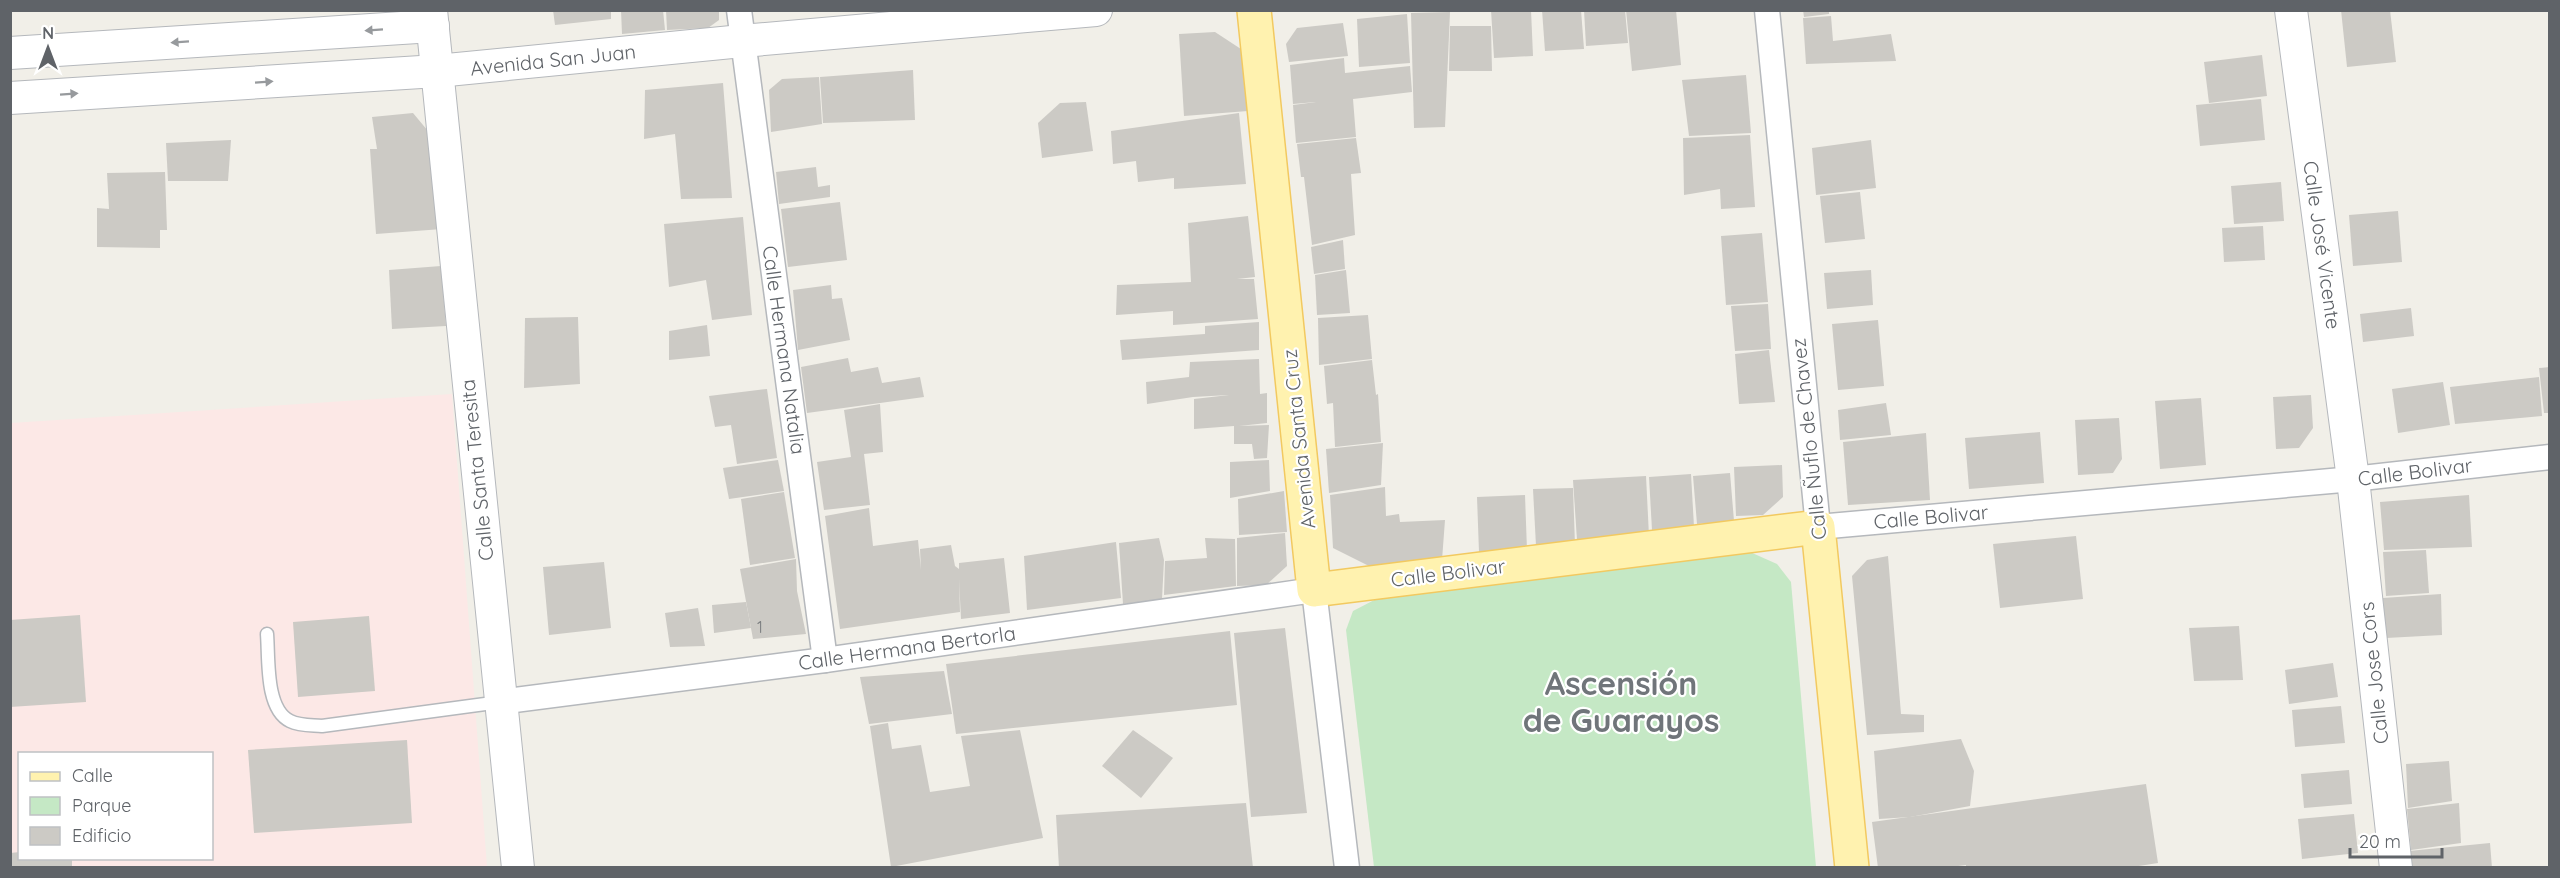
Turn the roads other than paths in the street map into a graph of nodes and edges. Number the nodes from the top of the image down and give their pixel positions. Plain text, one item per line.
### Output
1 (739, 10) edge
2 (1095, 10) edge
3 (1254, 10) edge
4 (1767, 10) edge
5 (2291, 10) edge
6 (432, 18) edge
7 (742, 41) junction
8 (10, 52) edge
9 (437, 72) junction
10 (10, 98) edge
11 (2550, 457) edge
12 (2353, 479) junction
13 (1818, 527) junction
14 (1314, 590) junction
15 (267, 634) dead end
16 (825, 660) junction
17 (500, 702) junction
18 (518, 867) edge
19 (1347, 867) edge
20 (1852, 867) edge
21 (2396, 867) edge

1 - 7 street, Calle Hermana Natalia
2 - 7 street, Avenida San Juan
3 - 14 main road, Avenida Santa Cruz
4 - 13 street, Calle Ñuflo de Chavez
5 - 12 street, Calle José Vicente
6 -> 8 street
6 - 9 street, Calle Santa Teresita
7 - 9 street, Avenida San Juan
7 - 16 street, Calle Hermana Natalia
10 -> 9 street, Avenida San Juan
9 - 17 street, Calle Santa Teresita
11 - 12 street, Calle Bolivar
12 - 13 street, Calle Bolivar
12 - 21 street, Calle Jose Cors
13 - 14 main road, Calle Bolivar
13 - 20 main road, Calle Ñuflo de Chavez
14 - 16 street, Calle Hermana Bertorla
14 - 19 street, Avenida Santa Cruz
15 - 17 lane
16 - 17 street, Calle Hermana Bertorla
17 - 18 street, Calle Santa Teresita

